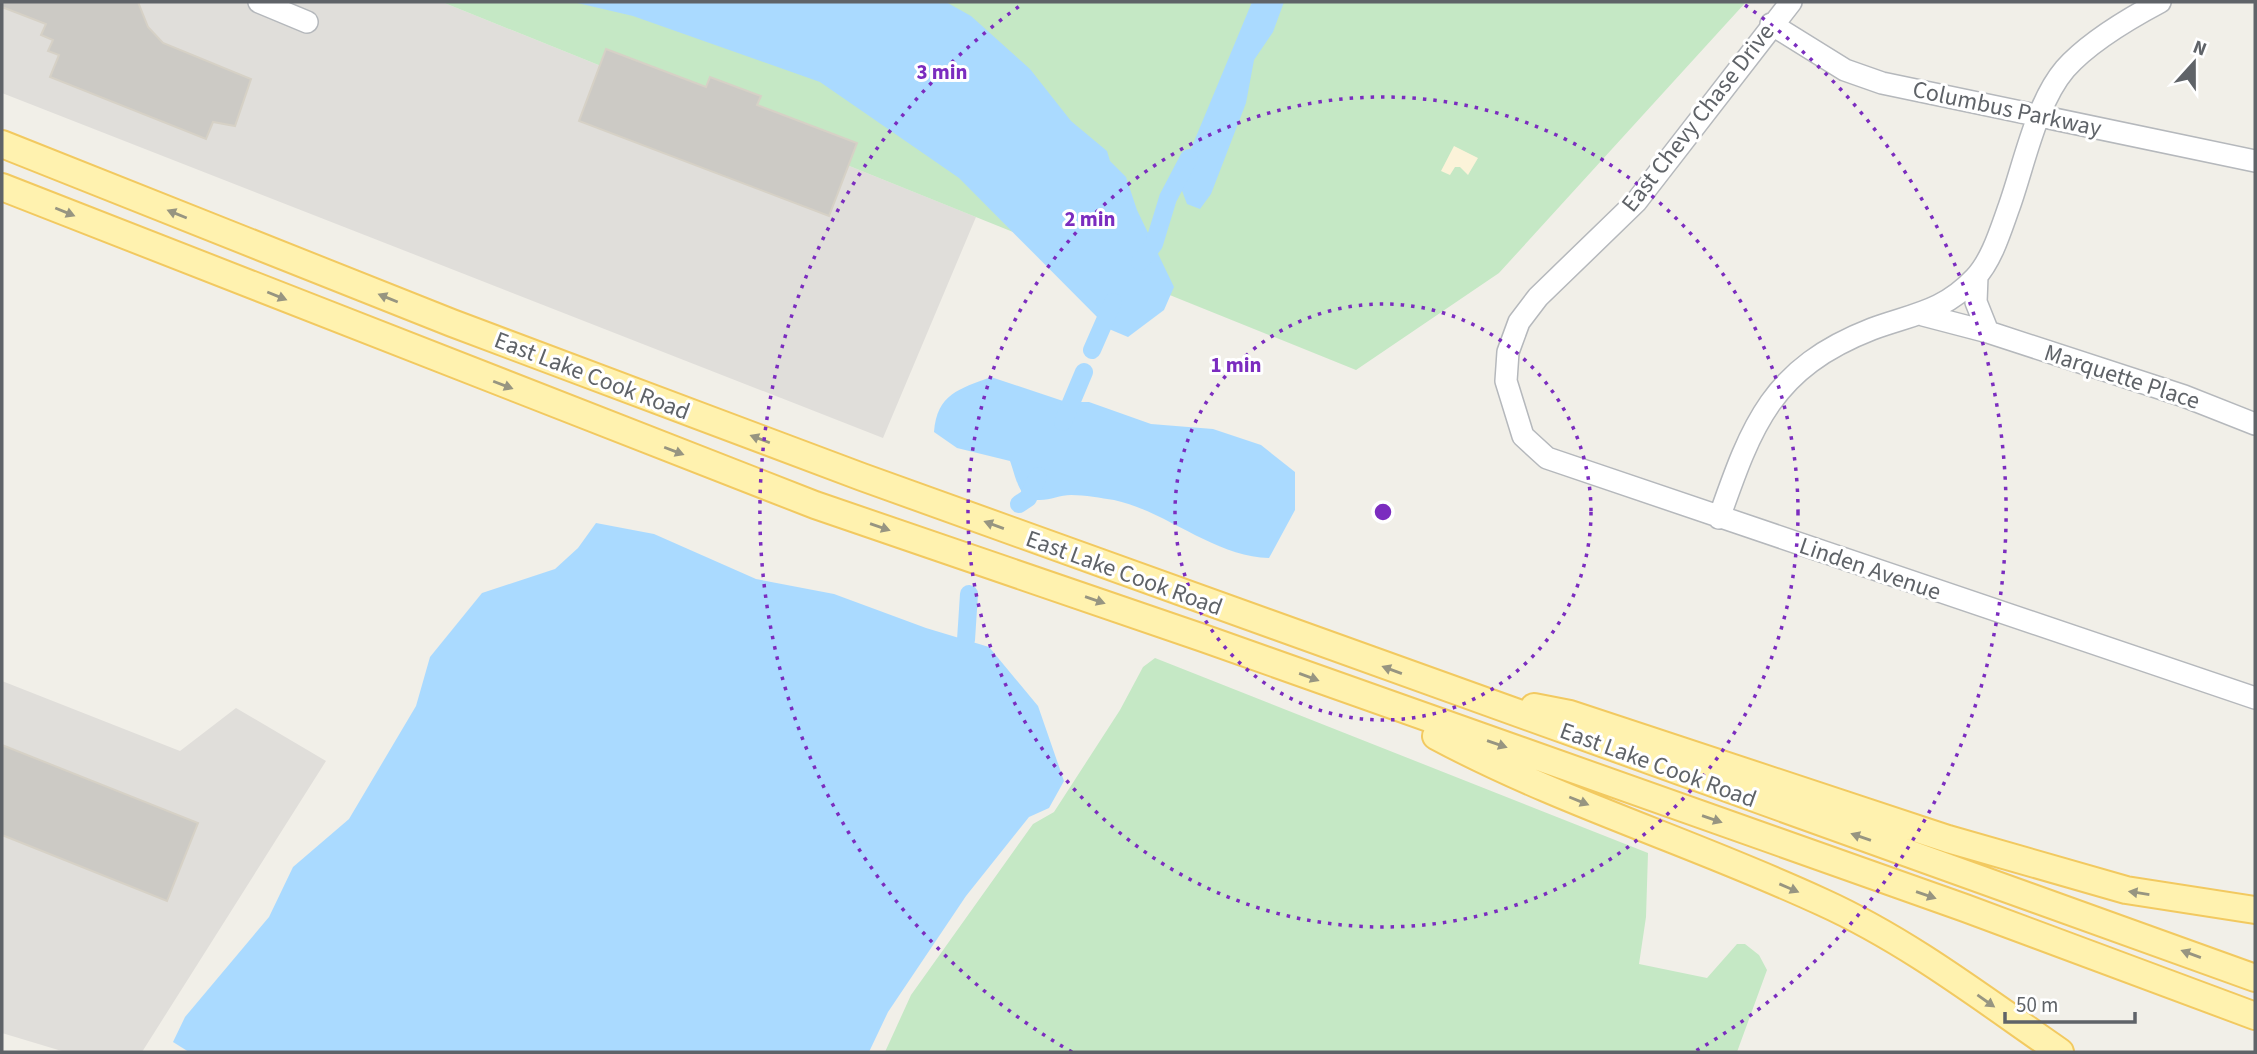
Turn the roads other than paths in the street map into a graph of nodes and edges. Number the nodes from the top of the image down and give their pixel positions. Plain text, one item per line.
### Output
1 (259, 2) edge
2 (1791, 2) edge
3 (2160, 2) edge
4 (307, 22) dead end
5 (1771, 24) junction
6 (2040, 115) junction
7 (2, 144) edge
8 (2255, 161) edge
9 (2, 187) edge
10 (1977, 276) junction
11 (1923, 315) junction
12 (1988, 332) junction
13 (624, 388) junction
14 (1511, 406) joint
15 (2255, 424) edge
16 (610, 426) junction
17 (1719, 518) junction
18 (1456, 693) junction
19 (1363, 697) junction
20 (2255, 698) edge
21 (2255, 910) edge
22 (2255, 978) edge
23 (2255, 1016) edge
24 (2060, 1052) edge

1 - 4 street
2 - 5 street, East Chevy Chase Drive
3 - 6 street
5 - 6 street, Columbus Parkway
5 - 14 street, East Chevy Chase Drive
6 - 8 street, Columbus Parkway
6 - 10 street
13 -> 7 main road, East Lake Cook Road
9 -> 16 main road, East Lake Cook Road
10 - 11 street
10 - 12 street
11 - 12 street, Marquette Place
11 - 17 street
12 - 15 street, Marquette Place
13 - 16 main road
18 -> 13 main road, East Lake Cook Road
14 - 17 street, Linden Avenue
16 -> 19 main road, East Lake Cook Road
17 - 20 street, Linden Avenue
21 -> 18 main road
22 -> 18 main road, East Lake Cook Road
19 -> 23 main road, East Lake Cook Road
19 -> 24 main road

